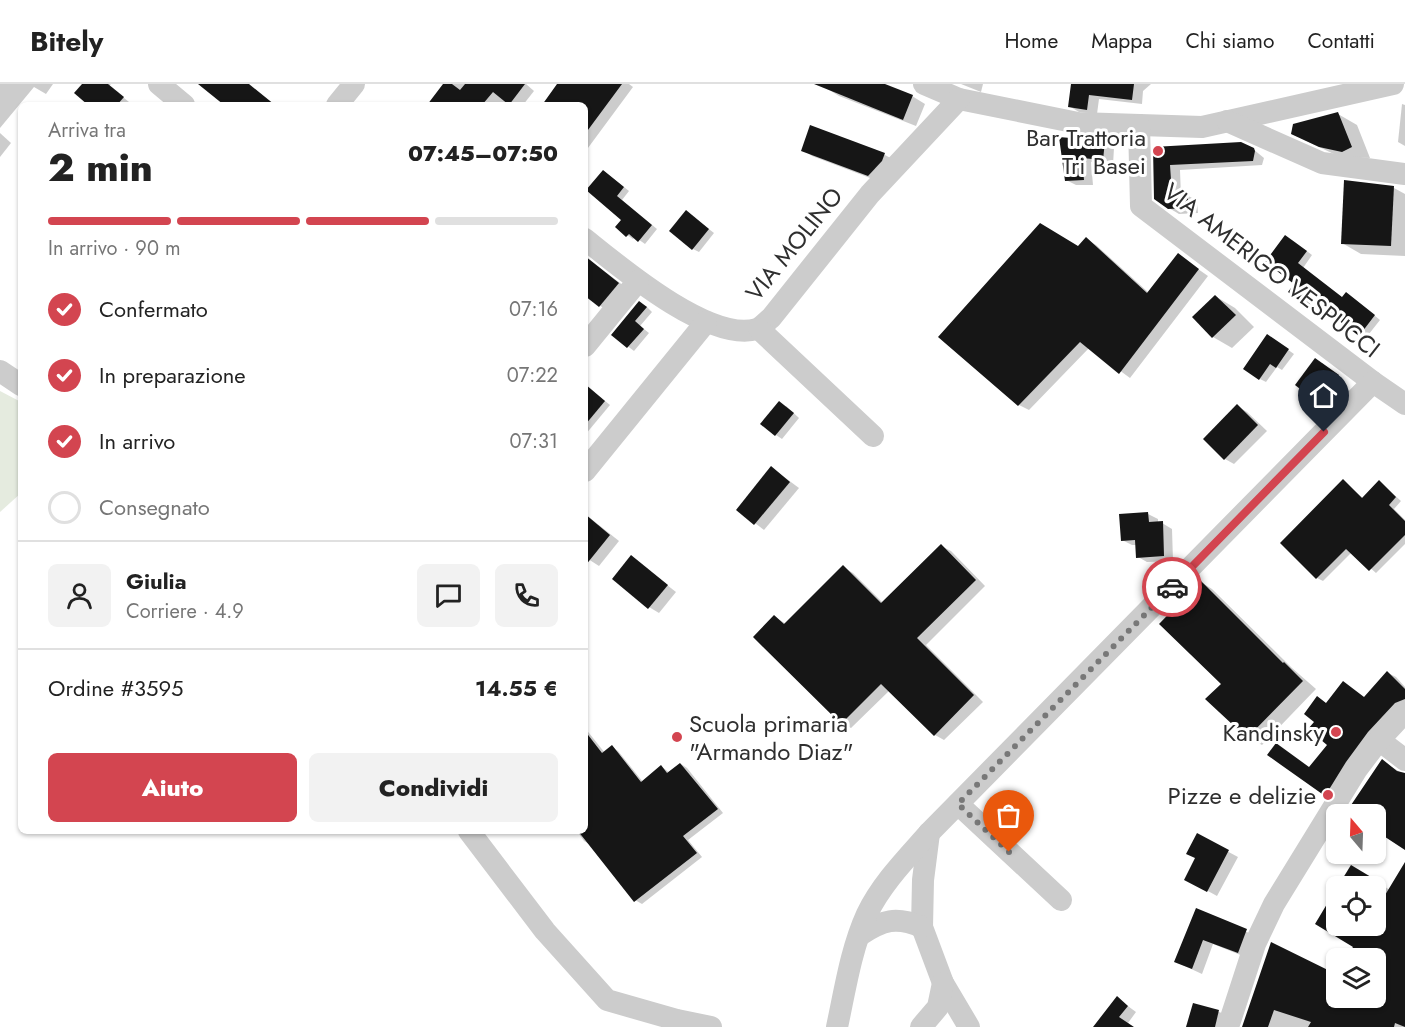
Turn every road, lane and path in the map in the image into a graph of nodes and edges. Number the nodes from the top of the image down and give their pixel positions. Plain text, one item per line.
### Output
1 (159, 84) edge
2 (924, 84) edge
3 (1393, 84) edge
4 (959, 99) junction
5 (180, 102) edge
6 (1227, 121) junction
7 (1139, 125) junction
8 (1405, 174) edge
9 (588, 241) edge
10 (638, 281) junction
11 (706, 322) junction
12 (759, 329) junction
13 (588, 342) edge
14 (0, 371) edge
15 (1373, 382) junction
16 (18, 383) edge
17 (1405, 404) edge
18 (873, 436) dead end
19 (588, 467) edge
20 (1405, 712) edge
21 (1379, 740) junction
22 (1405, 760) edge
23 (958, 804) junction
24 (929, 833) junction
25 (472, 834) edge
26 (1061, 900) dead end
27 (922, 927) junction
28 (860, 935) junction
29 (943, 983) junction
30 (711, 1027) edge
31 (837, 1027) edge
32 (921, 1027) edge
33 (969, 1027) edge
34 (1228, 1027) edge

1 - 5 street
2 - 4 street
3 - 6 street
4 - 7 street
4 - 12 street, VIA MOLINO
6 - 7 street
6 - 8 street
7 - 15 street, VIA AMERIGO VESPUCCI
9 - 10 street, VIA MOLINO
10 - 11 street, VIA MOLINO
10 - 13 street
11 - 12 street, VIA MOLINO
11 - 19 street
12 - 18 street
14 - 16 street
15 - 17 street, VIA AMERIGO VESPUCCI
15 - 23 street
20 - 21 street
21 - 22 street
21 - 34 street
23 - 24 street
23 - 26 street
24 - 27 street
24 - 28 street
25 - 30 street
27 - 28 street
27 - 29 street
28 - 31 street
29 - 32 street
29 - 33 street

